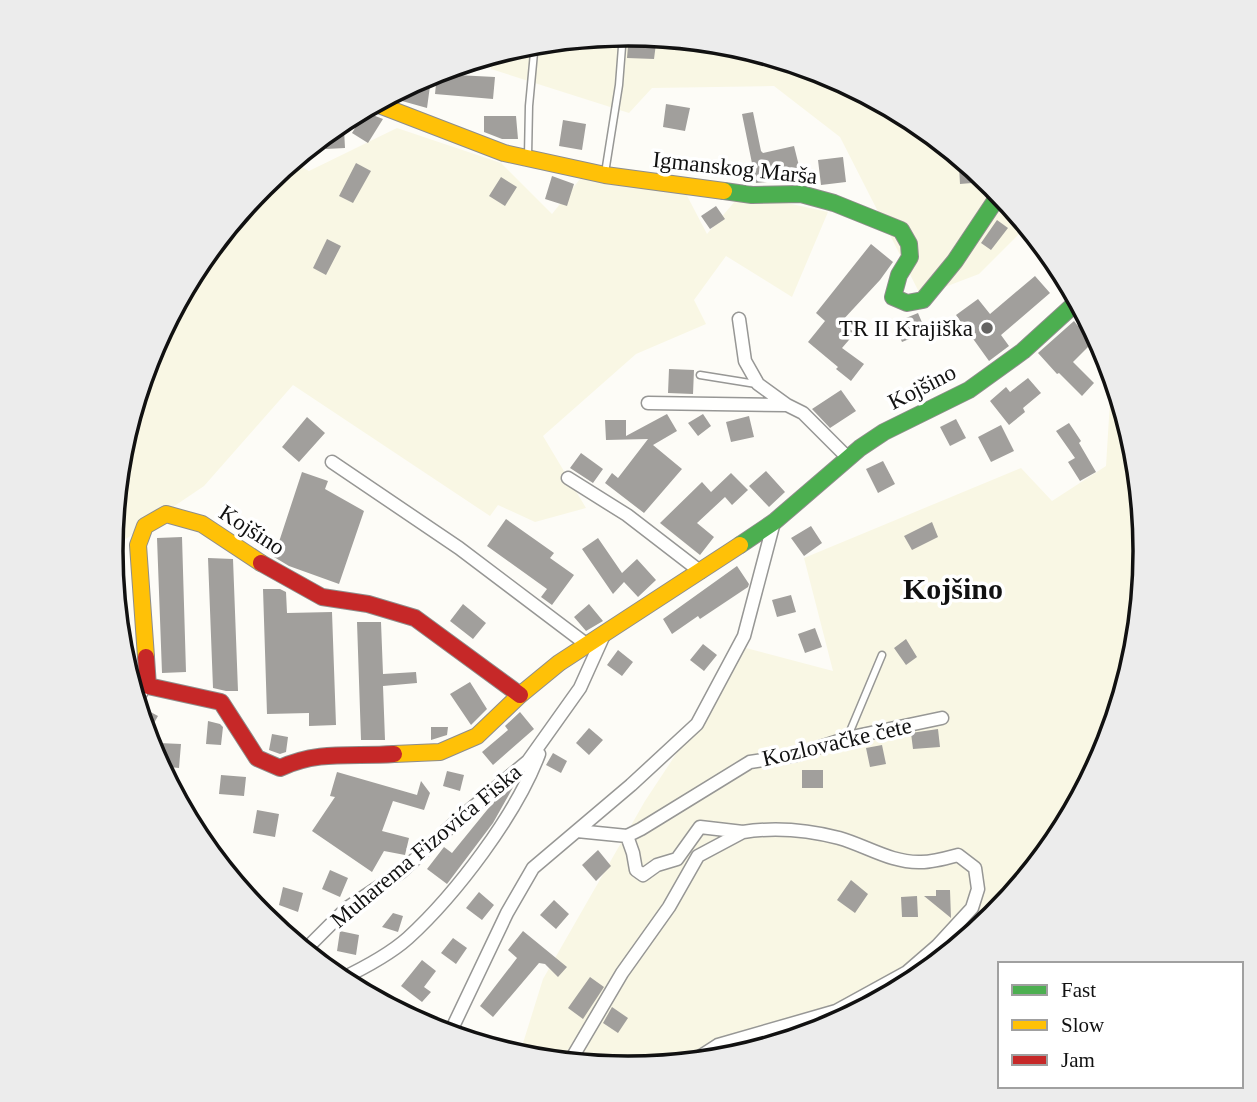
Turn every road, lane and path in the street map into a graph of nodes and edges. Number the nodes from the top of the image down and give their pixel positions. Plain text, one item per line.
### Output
1 (622, 46) edge
2 (534, 54) edge
3 (386, 108) edge
4 (528, 158) junction
5 (605, 175) junction
6 (994, 202) edge
7 (1071, 307) edge
8 (739, 319) dead end
9 (700, 375) dead end
10 (758, 384) junction
11 (648, 403) dead end
12 (787, 405) junction
13 (848, 458) junction
14 (332, 462) dead end
15 (568, 478) dead end
16 (774, 522) junction
17 (701, 572) junction
18 (603, 636) junction
19 (586, 644) junction
20 (882, 655) dead end
21 (148, 687) junction
22 (144, 694) edge
23 (520, 695) junction
24 (942, 718) dead end
25 (546, 737) junction
26 (847, 738) junction
27 (578, 831) junction
28 (743, 832) junction
29 (626, 836) junction
30 (311, 944) edge
31 (352, 974) edge
32 (454, 1025) edge
33 (718, 1045) junction
34 (718, 1048) edge
35 (711, 1049) edge
36 (575, 1053) edge

1 - 5 lane
2 - 4 lane
3 - 4 street, Igmanskog Marša
4 - 5 street, Igmanskog Marša
5 - 6 street, Igmanskog Marša
7 - 13 street, Kojšino
8 - 10 street
9 - 10 lane
10 - 12 street
11 - 12 street
12 - 13 street
13 - 16 street, Kojšino
14 - 19 street
15 - 17 street
16 - 17 street, Kojšino
16 - 27 street
17 - 18 street, Kojšino
18 - 19 street, Kojšino
18 - 25 street, Muharema Fizovića Fiska
19 - 23 street, Kojšino
20 - 26 lane
21 - 22 lane
21 - 23 street, Kojšino
21 - 23 street, Kojšino
24 - 26 street, Kozlovačke čete
25 - 30 street, Muharema Fizovića Fiska
25 - 31 street, Muharema Fizovića Fiska
26 - 29 street, Kozlovačke čete
27 - 29 street
27 - 32 street
28 - 29 street
28 - 33 street
28 - 36 street
33 - 34 street
33 - 35 street

